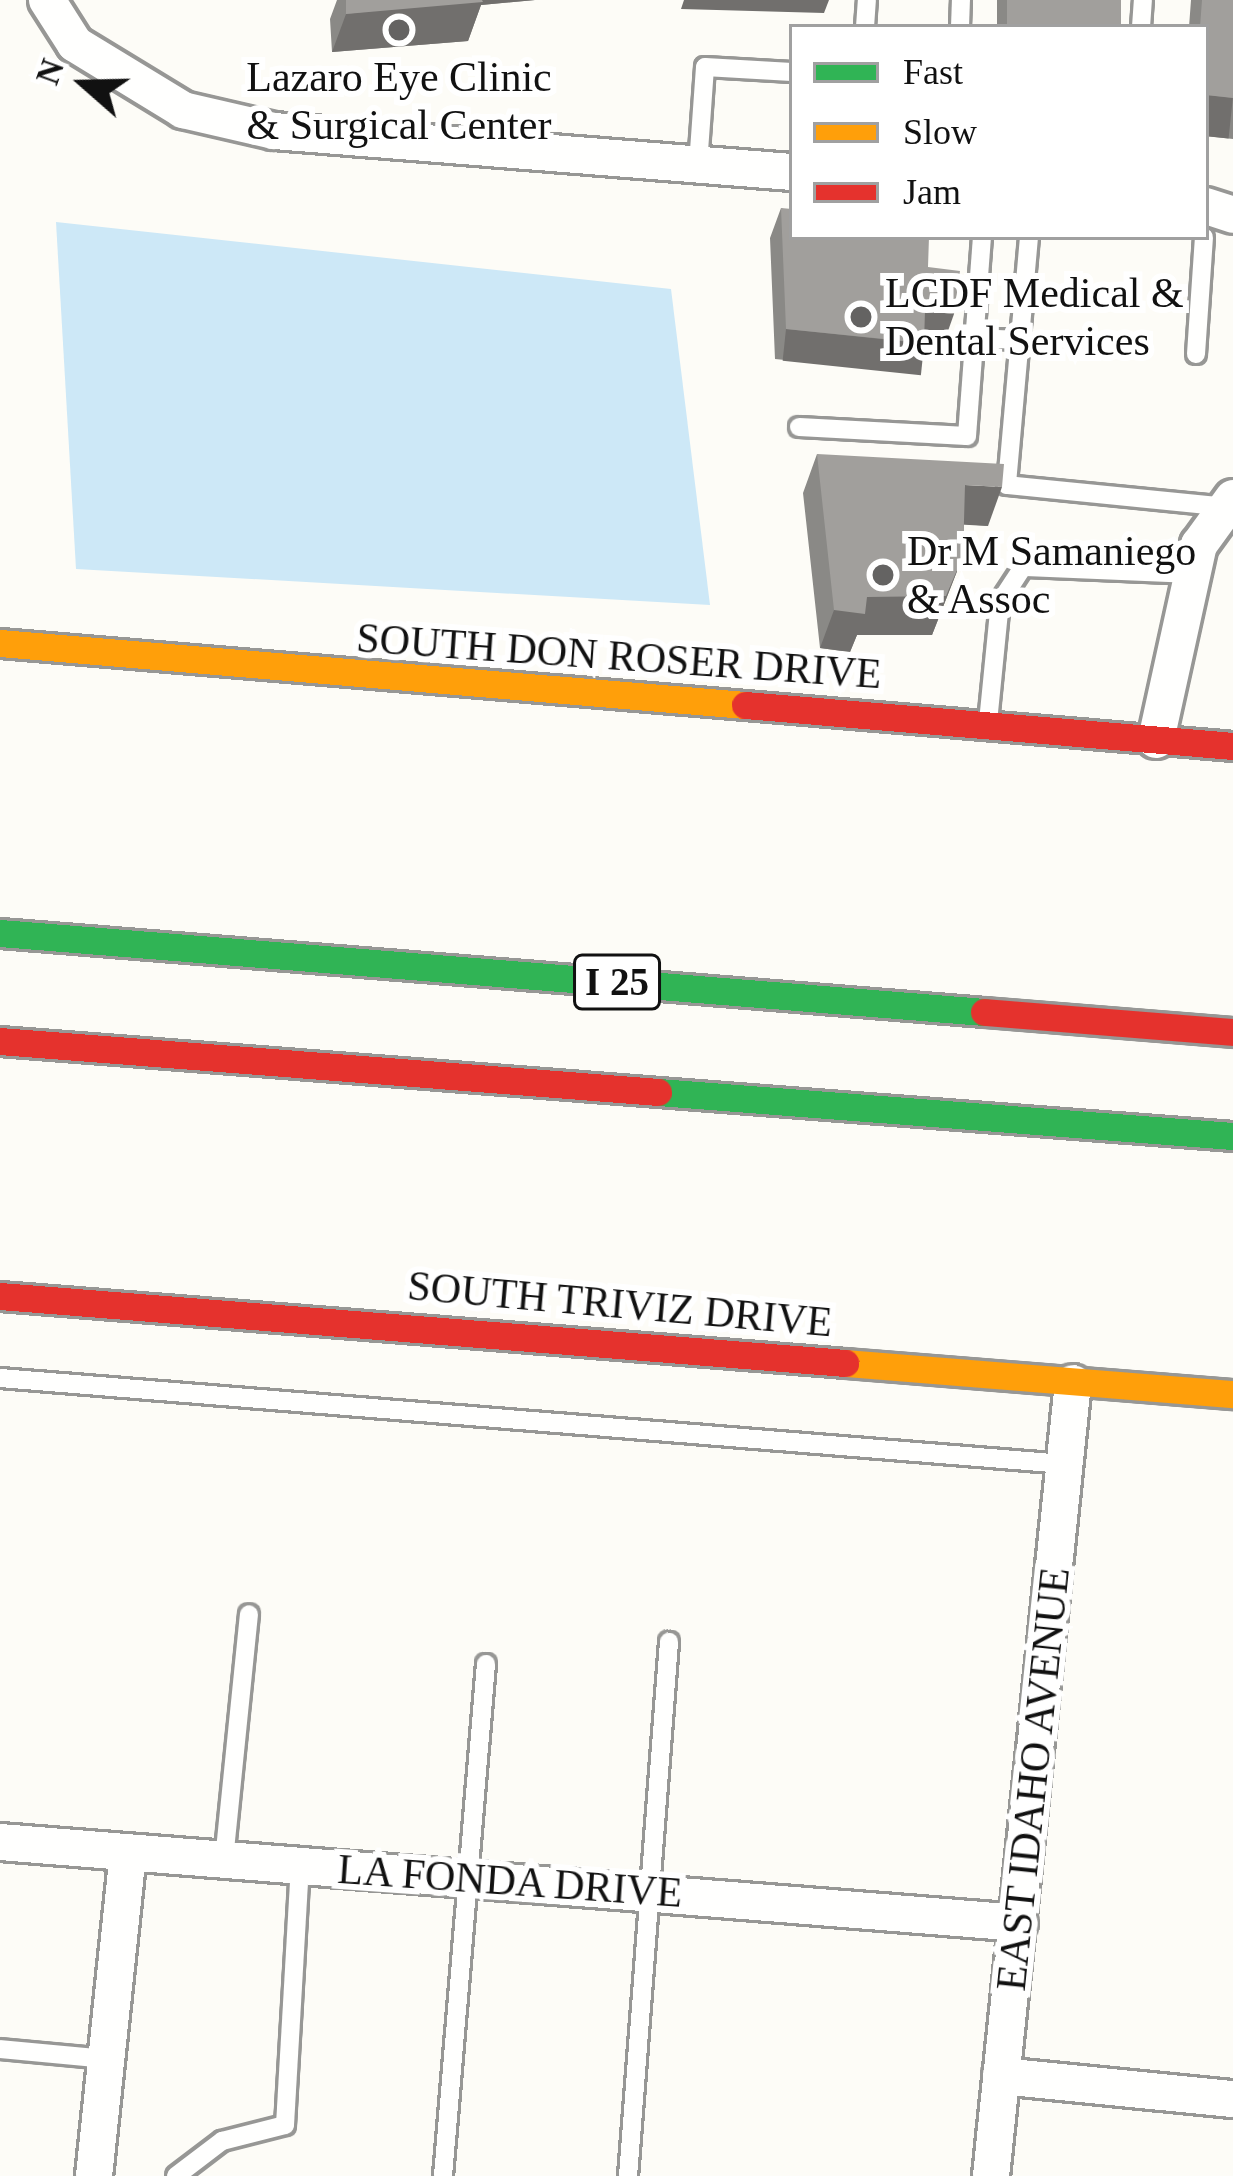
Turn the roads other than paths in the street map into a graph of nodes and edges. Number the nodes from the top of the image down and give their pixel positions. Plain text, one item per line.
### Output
1 (47, 0) edge
2 (789, 72) edge
3 (698, 165) junction
4 (789, 172) edge
5 (982, 240) edge
6 (1029, 240) edge
7 (1204, 240) edge
8 (974, 338) junction
9 (1020, 340) junction
10 (1196, 354) dead end
11 (799, 427) dead end
12 (1230, 502) edge
13 (1190, 574) junction
14 (0, 643) edge
15 (988, 727) junction
16 (1156, 740) junction
17 (1233, 746) edge
18 (0, 933) edge
19 (1233, 1032) edge
20 (0, 1041) edge
21 (1233, 1136) edge
22 (0, 1296) edge
23 (0, 1378) edge
24 (1073, 1383) junction
25 (1233, 1394) edge
26 (1065, 1463) junction
27 (249, 1614) dead end
28 (669, 1642) dead end
29 (486, 1664) dead end
30 (0, 1842) edge
31 (128, 1853) junction
32 (224, 1860) junction
33 (300, 1865) junction
34 (473, 1879) junction
35 (656, 1892) junction
36 (1019, 1923) junction
37 (0, 2048) edge
38 (106, 2059) junction
39 (1001, 2077) junction
40 (1233, 2098) edge
41 (94, 2176) edge
42 (176, 2176) edge
43 (443, 2176) edge
44 (628, 2176) edge
45 (991, 2176) edge

1 - 3 street
2 - 3 lane
3 - 4 street
5 - 8 lane
6 - 9 lane
7 - 10 lane
8 - 9 lane
8 - 11 lane
9 - 12 lane
12 - 13 street
13 - 15 lane
13 - 16 street
14 - 15 main road, SOUTH DON ROSER DRIVE
15 - 16 main road, SOUTH DON ROSER DRIVE
16 - 17 main road, SOUTH DON ROSER DRIVE
18 - 19 main road, I 25
20 - 21 main road
22 - 24 main road, SOUTH TRIVIZ DRIVE
23 - 26 lane
24 - 25 main road, SOUTH TRIVIZ DRIVE
24 - 26 street, EAST IDAHO AVENUE
26 - 36 street, EAST IDAHO AVENUE
27 - 32 lane
28 - 35 lane
29 - 34 lane
30 - 31 street, LA FONDA DRIVE
31 - 32 street, LA FONDA DRIVE
31 - 38 street
32 - 33 street, LA FONDA DRIVE
33 - 34 street, LA FONDA DRIVE
33 - 42 lane
34 - 35 street, LA FONDA DRIVE
34 - 43 lane
35 - 36 street, LA FONDA DRIVE
35 - 44 lane
36 - 39 street, EAST IDAHO AVENUE
37 - 38 lane
38 - 41 street
39 - 40 street
39 - 45 street, EAST IDAHO AVENUE

